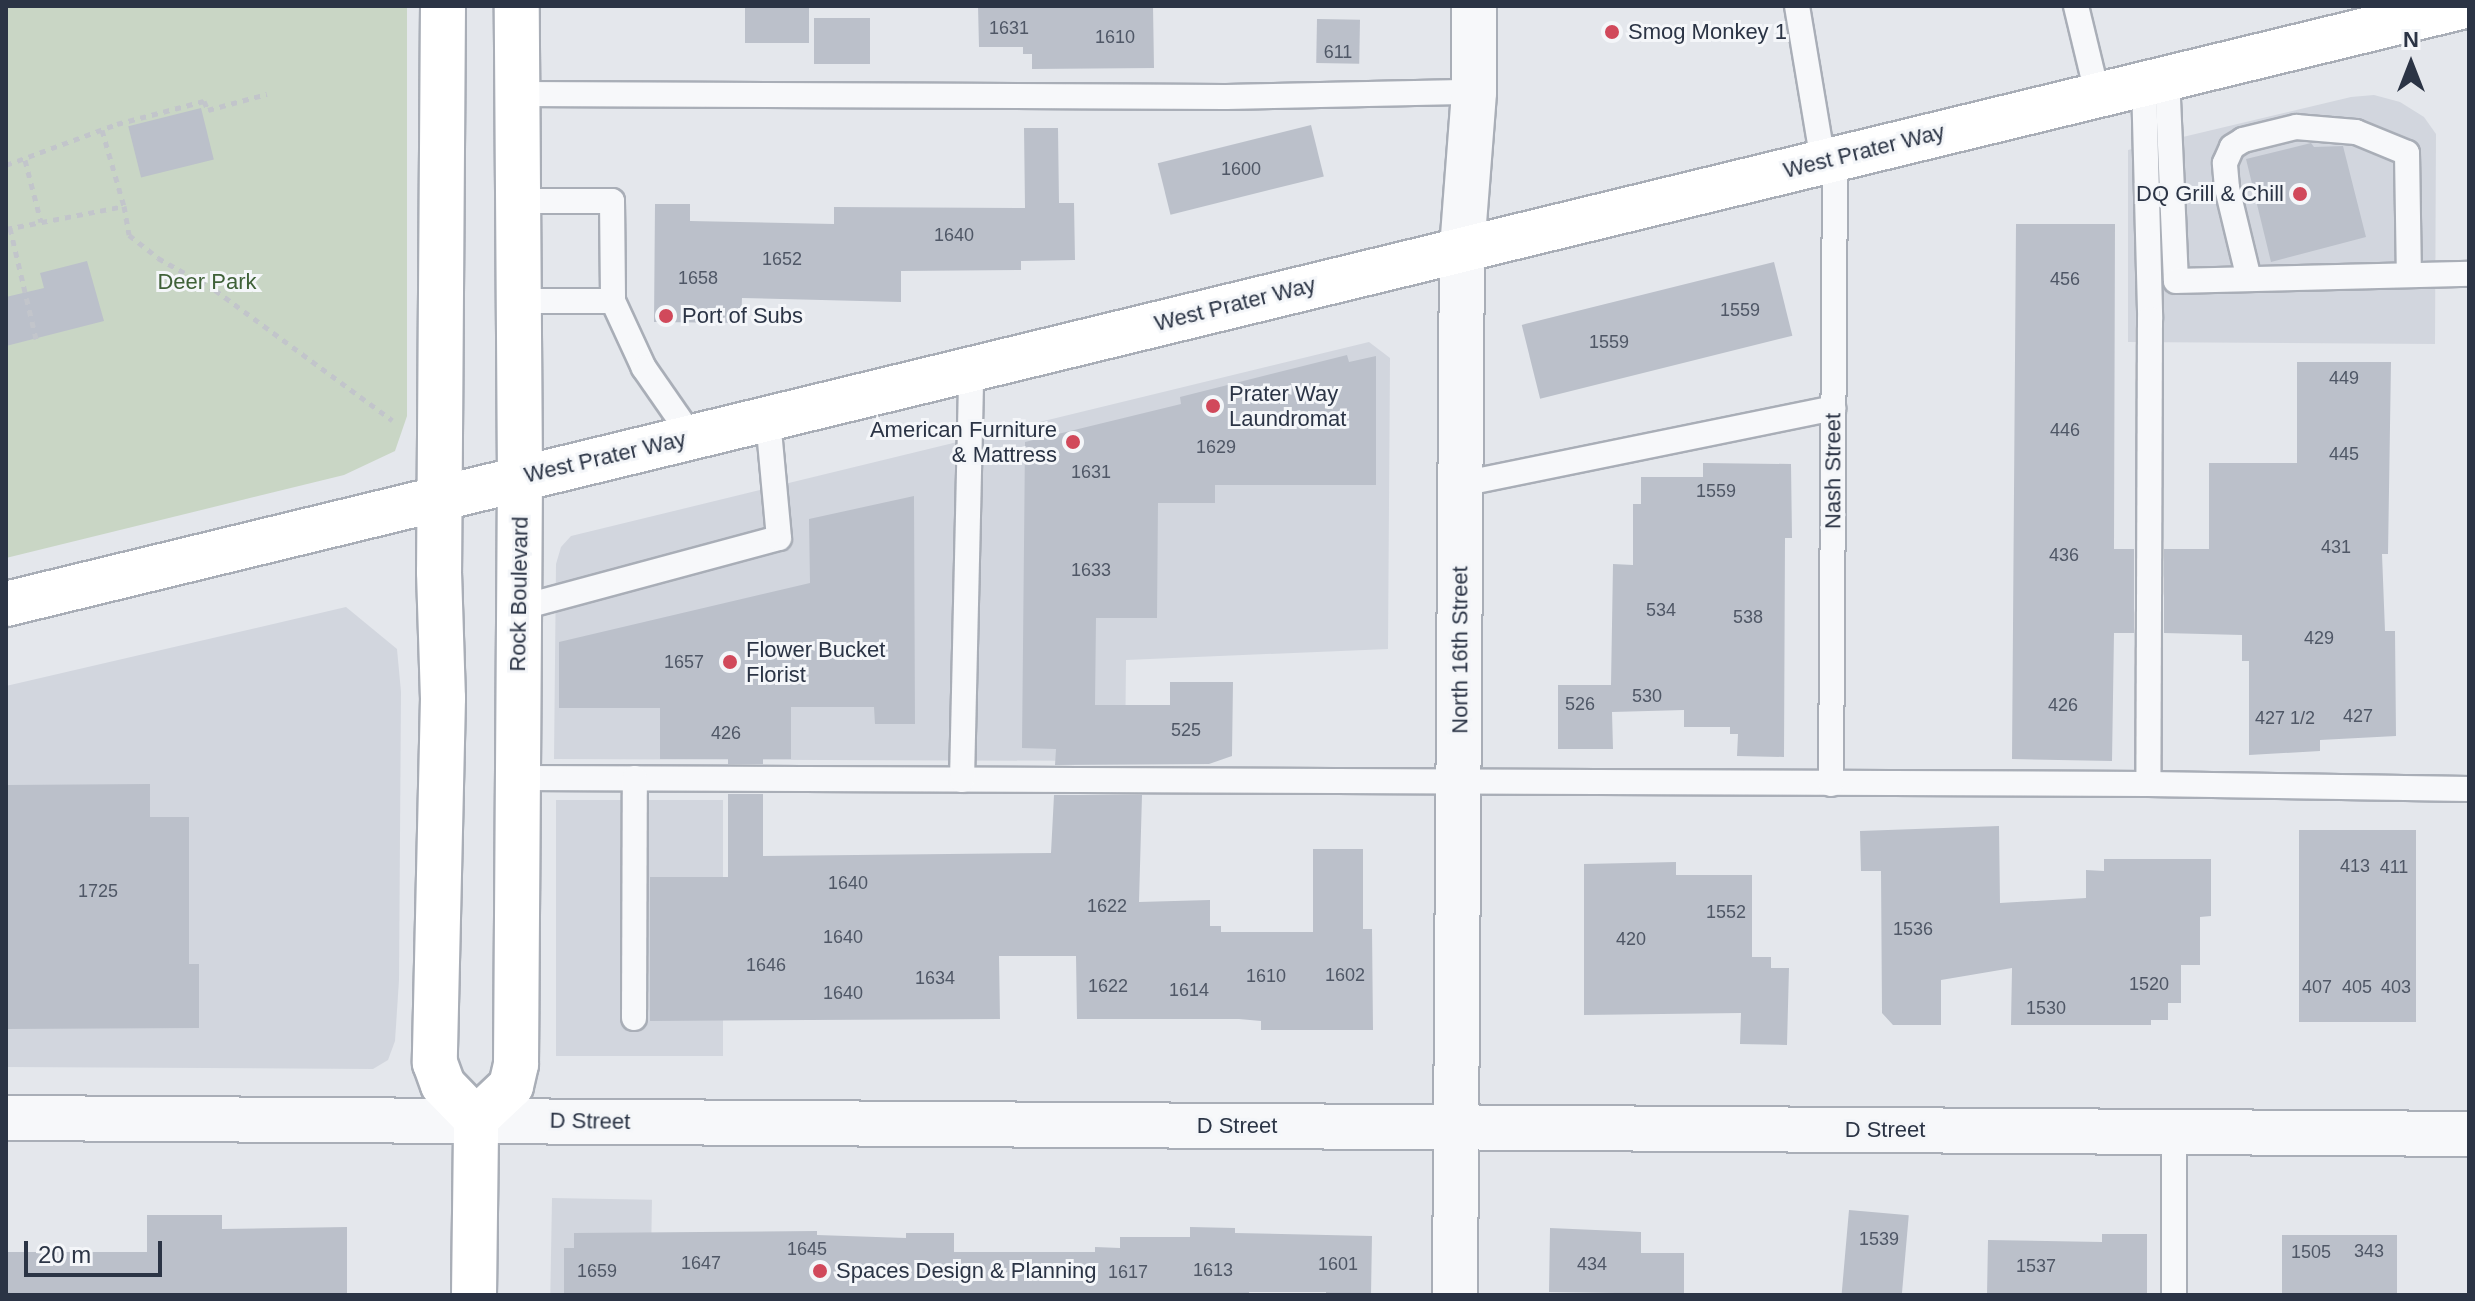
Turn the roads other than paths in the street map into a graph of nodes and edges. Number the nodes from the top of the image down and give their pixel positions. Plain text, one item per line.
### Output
1 (443, 6) edge
2 (517, 6) edge
3 (1474, 6) edge
4 (1797, 6) edge
5 (2076, 6) edge
6 (2464, 6) edge
7 (2155, 79) junction
8 (1474, 92) junction
9 (2097, 93) junction
10 (517, 94) junction
11 (1829, 160) junction
12 (518, 201) junction
13 (1462, 249) junction
14 (2409, 274) junction
15 (2469, 274) edge
16 (2249, 279) junction
17 (519, 301) junction
18 (613, 301) junction
19 (971, 370) junction
20 (1833, 408) junction
21 (768, 419) junction
22 (692, 437) junction
23 (520, 477) junction
24 (1461, 484) junction
25 (440, 496) junction
26 (6, 604) edge
27 (519, 608) junction
28 (518, 778) junction
29 (635, 778) junction
30 (962, 780) junction
31 (1459, 782) junction
32 (1831, 784) junction
33 (2148, 784) junction
34 (2469, 789) edge
35 (634, 1018) dead end
36 (6, 1118) edge
37 (476, 1119) junction
38 (1457, 1128) junction
39 (2174, 1131) junction
40 (2469, 1134) edge
41 (474, 1295) edge
42 (1455, 1295) edge
43 (2174, 1295) edge

1 - 25 main road
2 - 10 main road, Rock Boulevard
3 - 8 street, North 16th Street
4 - 11 lane, Nash Street
5 - 9 lane
6 - 7 main road, West Prater Way
7 - 9 main road, West Prater Way
7 - 16 lane
7 - 33 lane
8 - 10 lane
8 - 13 street, North 16th Street
9 - 11 main road, West Prater Way
10 - 12 main road, Rock Boulevard
11 - 13 main road, West Prater Way
11 - 20 lane, Nash Street
12 - 17 main road, Rock Boulevard
12 - 18 lane
13 - 19 main road, West Prater Way
13 - 24 street, North 16th Street
14 - 15 lane
14 - 16 lane
14 - 16 lane
17 - 18 lane
17 - 23 main road, Rock Boulevard
18 - 22 lane
19 - 21 main road, West Prater Way
19 - 30 lane
20 - 24 lane
20 - 32 lane, Nash Street
21 - 22 main road, West Prater Way
21 - 27 lane
22 - 23 main road, West Prater Way
23 - 25 main road, West Prater Way
23 - 27 main road, Rock Boulevard
24 - 31 street, North 16th Street
25 - 26 main road, West Prater Way
25 - 37 main road
27 - 28 main road, Rock Boulevard
28 - 29 lane
28 - 37 main road, Rock Boulevard
29 - 30 lane
29 - 35 lane
30 - 31 lane
31 - 32 lane
31 - 38 street, North 16th Street
32 - 33 lane
33 - 34 lane
36 - 37 street, D Street
37 - 38 street, D Street
37 - 41 main road
38 - 39 street, D Street
38 - 42 street, North 16th Street
39 - 40 street, D Street
39 - 43 lane

